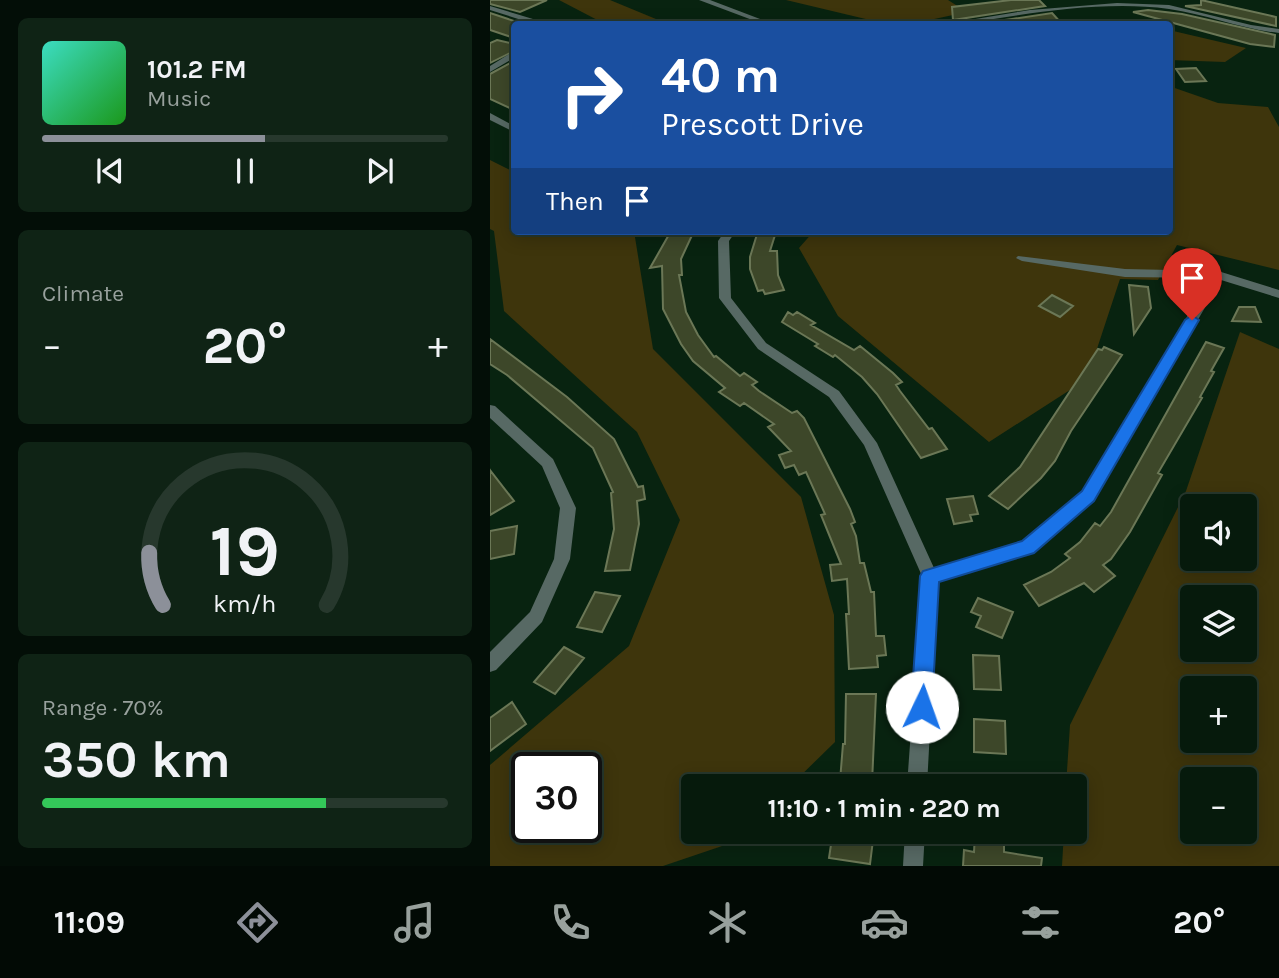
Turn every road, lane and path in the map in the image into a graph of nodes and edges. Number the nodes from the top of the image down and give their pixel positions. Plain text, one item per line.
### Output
1 (703, 0) edge
2 (490, 8) edge
3 (531, 21) edge
4 (761, 21) edge
5 (968, 21) edge
6 (1279, 31) edge
7 (511, 57) edge
8 (490, 70) edge
9 (490, 116) edge
10 (511, 127) edge
11 (728, 235) edge
12 (1020, 253) dead end
13 (1218, 275) junction
14 (1279, 294) edge
15 (490, 411) edge
16 (930, 576) junction
17 (490, 664) edge
18 (918, 774) edge
19 (914, 844) edge
20 (913, 866) edge

1 - 4 street
2 - 3 street
5 - 6 street
7 - 8 street
9 - 10 street
11 - 16 street
12 - 13 street
13 - 14 street
13 - 16 street
15 - 17 street
16 - 18 street
19 - 20 street

